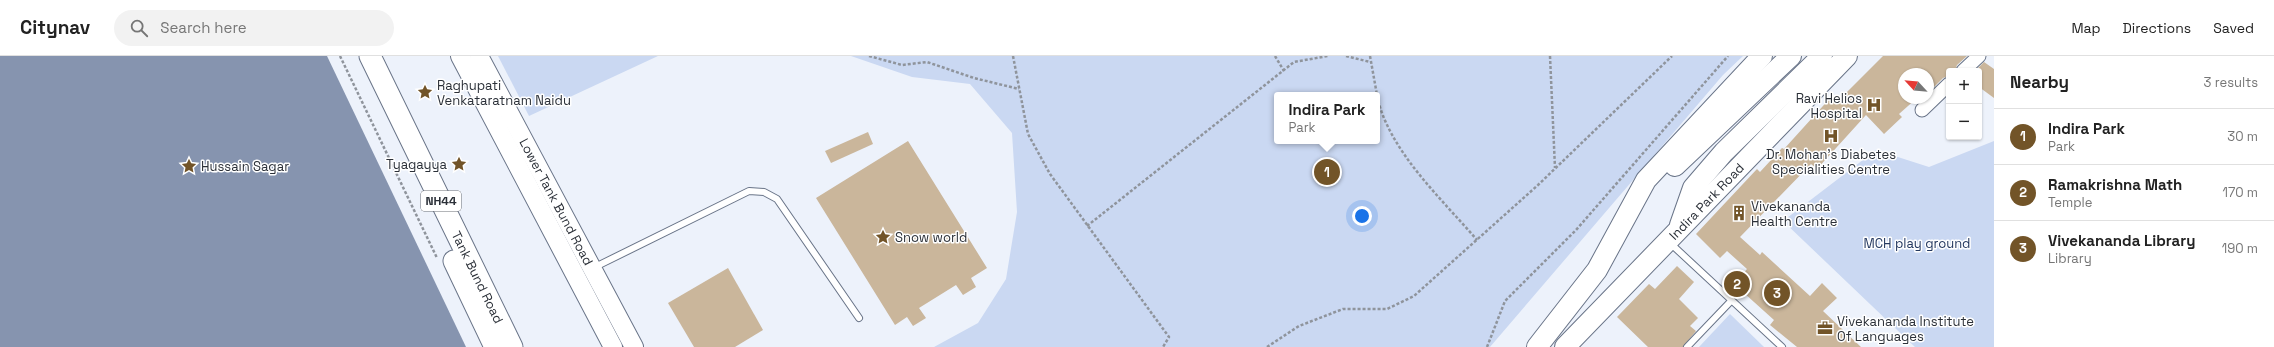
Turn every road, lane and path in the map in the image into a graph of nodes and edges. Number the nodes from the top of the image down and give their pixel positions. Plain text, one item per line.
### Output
1 (340, 56) edge
2 (356, 56) edge
3 (370, 56) edge
4 (460, 56) edge
5 (479, 56) edge
6 (869, 56) edge
7 (1013, 56) edge
8 (1275, 56) edge
9 (1328, 56) edge
10 (1346, 56) edge
11 (1370, 56) edge
12 (1550, 56) edge
13 (1672, 56) edge
14 (1728, 56) edge
15 (1762, 56) edge
16 (1791, 56) edge
17 (1822, 56) edge
18 (1847, 56) edge
19 (1979, 56) edge
20 (1370, 62) junction
21 (1966, 68) edge
22 (1284, 71) junction
23 (1946, 87) edge
24 (1019, 88) junction
25 (1376, 92) edge
26 (1380, 110) edge
27 (1922, 110) dead end
28 (1556, 169) junction
29 (1646, 180) junction
30 (1088, 226) junction
31 (1673, 237) junction
32 (1477, 240) junction
33 (439, 265) dead end
34 (592, 269) junction
35 (1731, 300) junction
36 (859, 318) dead end
37 (495, 347) edge
38 (512, 347) edge
39 (613, 347) edge
40 (634, 347) edge
41 (1163, 347) edge
42 (1267, 347) edge
43 (1486, 347) edge
44 (1536, 347) edge
45 (1564, 347) edge
46 (1687, 347) edge
47 (1781, 347) edge

1 - 33 path
2 - 37 highway, NH44
3 - 38 highway, Tank Bund Road / NH44
4 - 39 main road, Lower Tank Bund Road
5 - 34 main road, Lower Tank Bund Road
6 - 24 path
7 - 24 path
8 - 22 path
9 - 22 path
10 - 20 path
11 - 20 path
12 - 28 path
13 - 28 path
14 - 43 path
15 - 29 main road
16 - 29 main road
17 - 31 main road
18 - 31 main road, Indira Park Road
19 - 21 street
20 - 25 path
22 - 30 path
23 - 27 street
24 - 30 path
26 - 32 path
28 - 32 path
29 - 44 main road
30 - 41 path
31 - 35 lane
31 - 45 main road, Indira Park Road
32 - 42 path
34 - 36 lane
34 - 40 main road, Lower Tank Bund Road
35 - 46 lane
35 - 47 lane

